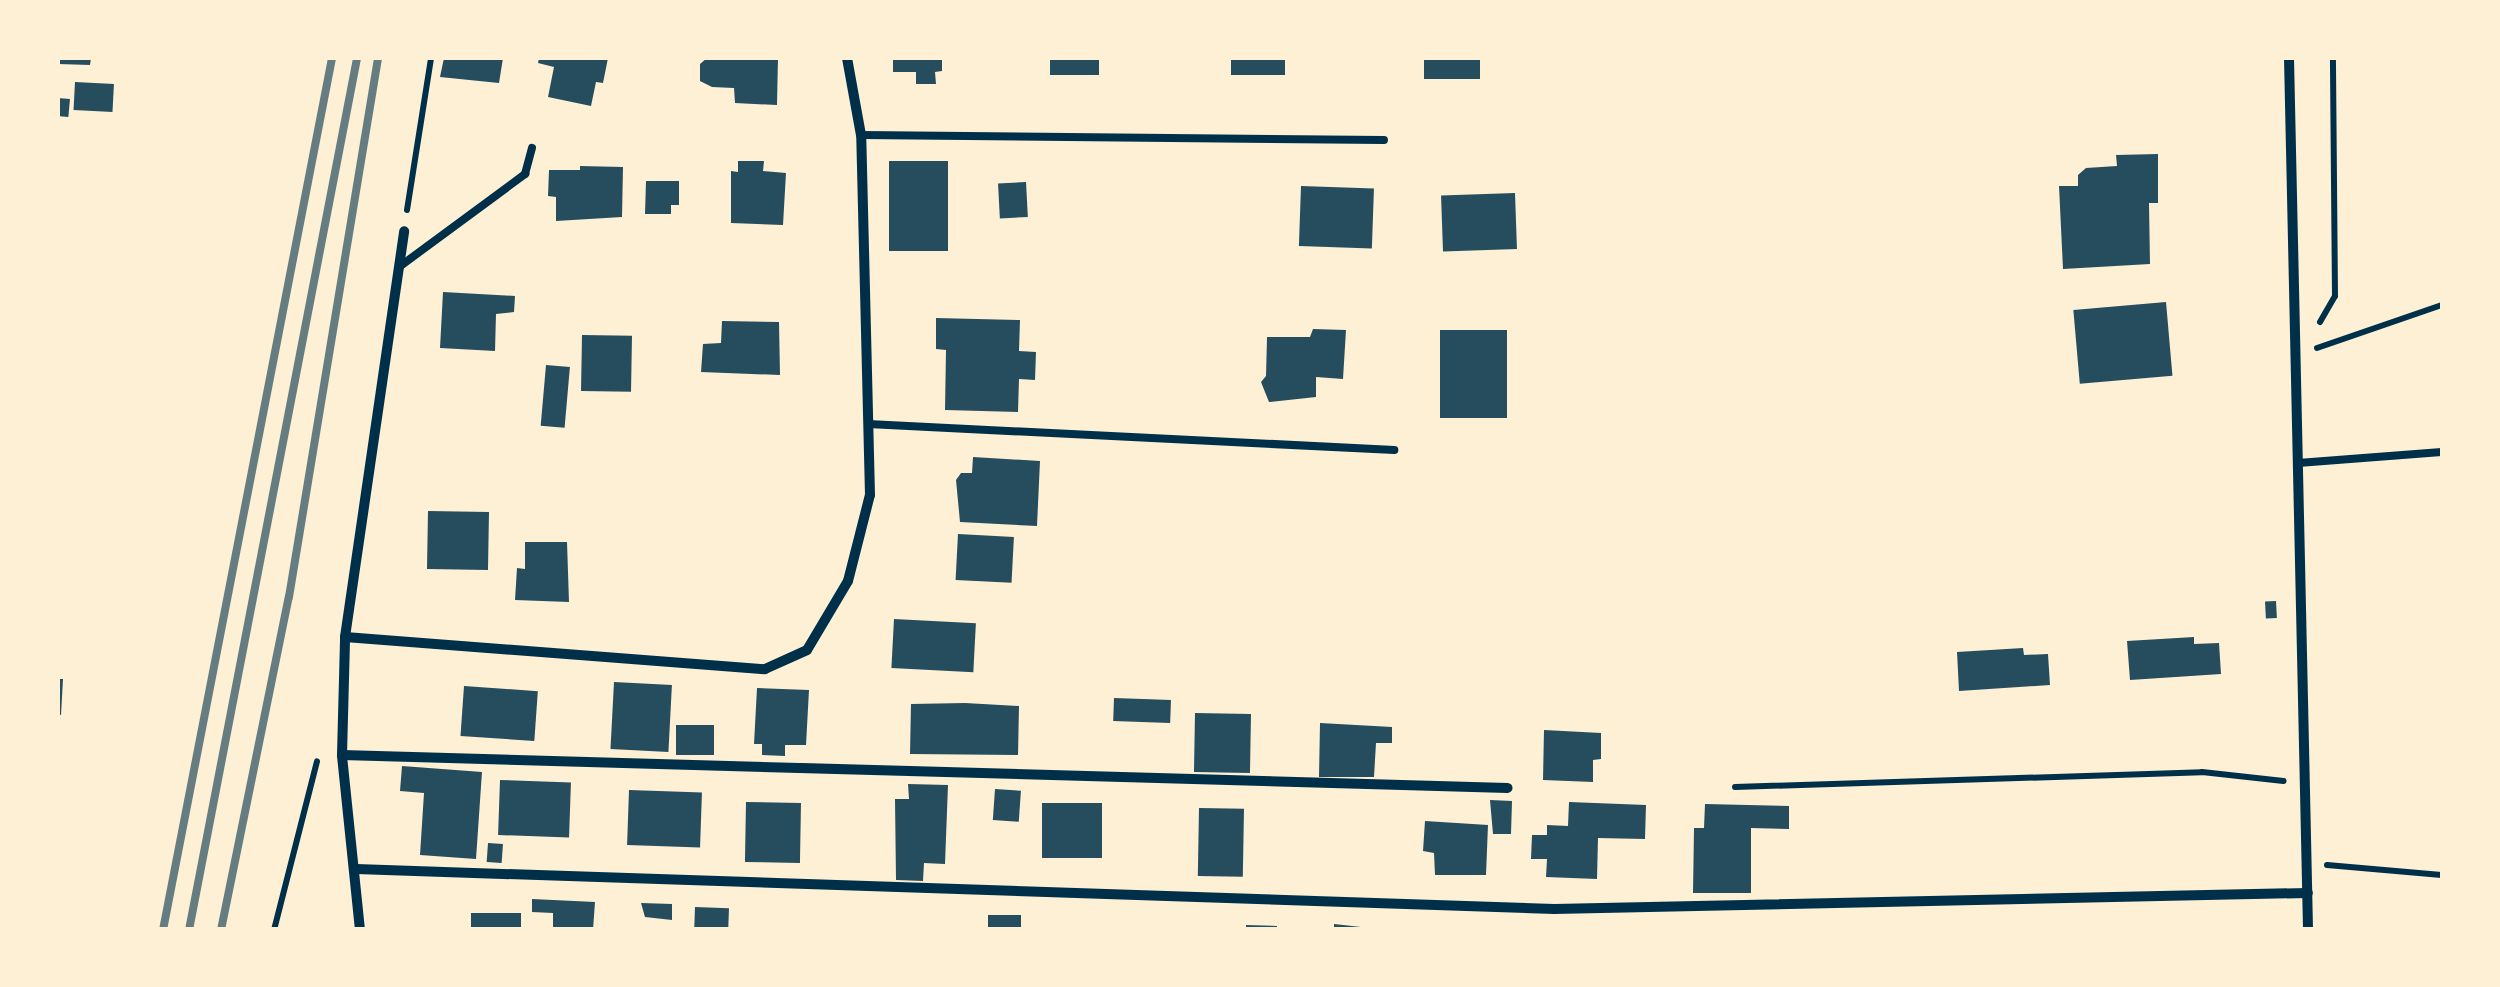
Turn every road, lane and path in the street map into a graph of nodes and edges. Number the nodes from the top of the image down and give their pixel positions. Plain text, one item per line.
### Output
1 (431, 58) edge
2 (846, 58) edge
3 (2289, 58) edge
4 (2333, 58) edge
5 (861, 135) junction
6 (1384, 140) dead end
7 (532, 148) dead end
8 (404, 231) joint
9 (399, 267) junction
10 (2335, 296) dead end
11 (2442, 304) edge
12 (2296, 350) junction
13 (868, 424) junction
14 (1394, 450) dead end
15 (2442, 452) edge
16 (2298, 462) junction
17 (345, 637) junction
18 (320, 750) dead end
19 (342, 755) junction
20 (2305, 783) junction
21 (1735, 787) dead end
22 (1508, 788) dead end
23 (2306, 864) junction
24 (356, 869) junction
25 (2442, 875) edge
26 (2308, 893) junction
27 (274, 930) edge
28 (360, 930) edge
29 (2308, 930) edge

1 - 8 path
2 - 5 street
3 - 12 street
4 - 10 path
5 - 6 lane
5 - 13 street
7 - 9 lane
8 - 9 street
9 - 17 street
11 - 12 path
12 - 16 street
13 - 14 lane
13 - 17 street
15 - 16 lane
16 - 20 street
17 - 19 street
18 - 27 path
19 - 22 street
19 - 24 street
20 - 21 path
20 - 23 street
23 - 25 path
23 - 26 street
24 - 26 street
24 - 28 street
26 - 29 street

